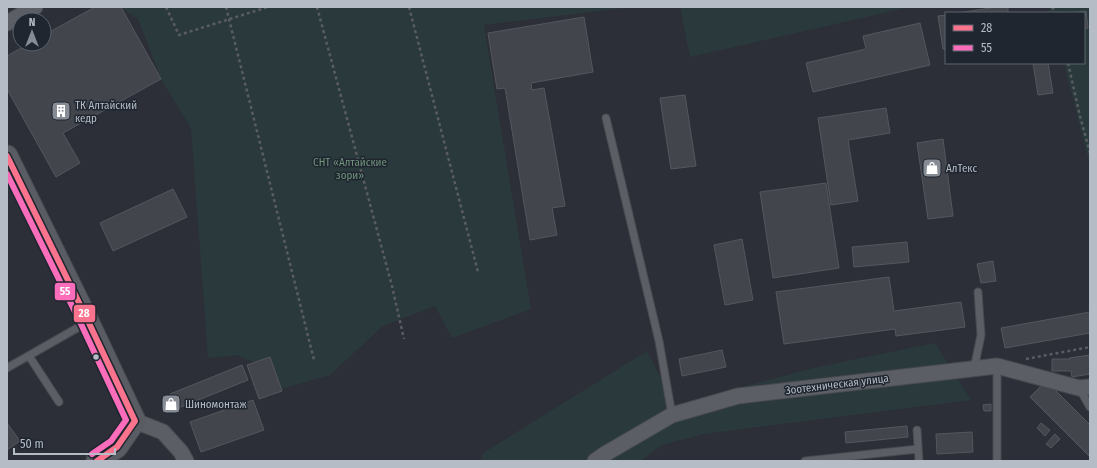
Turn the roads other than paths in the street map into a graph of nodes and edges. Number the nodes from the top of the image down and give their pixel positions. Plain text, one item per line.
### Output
1 (34, 7) edge
2 (7, 23) edge
3 (606, 118) dead end
4 (7, 156) edge
5 (978, 292) dead end
6 (88, 321) junction
7 (29, 356) junction
8 (996, 366) junction
9 (7, 368) edge
10 (974, 369) junction
11 (1084, 387) edge
12 (59, 402) dead end
13 (1090, 407) edge
14 (672, 415) junction
15 (135, 421) junction
16 (917, 430) dead end
17 (918, 449) junction
18 (97, 461) edge
19 (186, 461) edge
20 (595, 461) edge
21 (805, 461) edge
22 (919, 461) edge
23 (997, 461) edge

1 - 2 street
3 - 14 lane
4 - 6 street
5 - 10 lane
6 - 7 lane
6 - 15 street
7 - 9 lane
7 - 12 lane
8 - 10 street, Зоотехническая улица
8 - 11 street, Зоотехническая улица
8 - 23 lane
10 - 14 street, Зоотехническая улица
11 - 13 lane
14 - 20 street, Зоотехническая улица
15 - 18 street
15 - 19 street
16 - 17 lane
17 - 21 lane
17 - 22 lane

